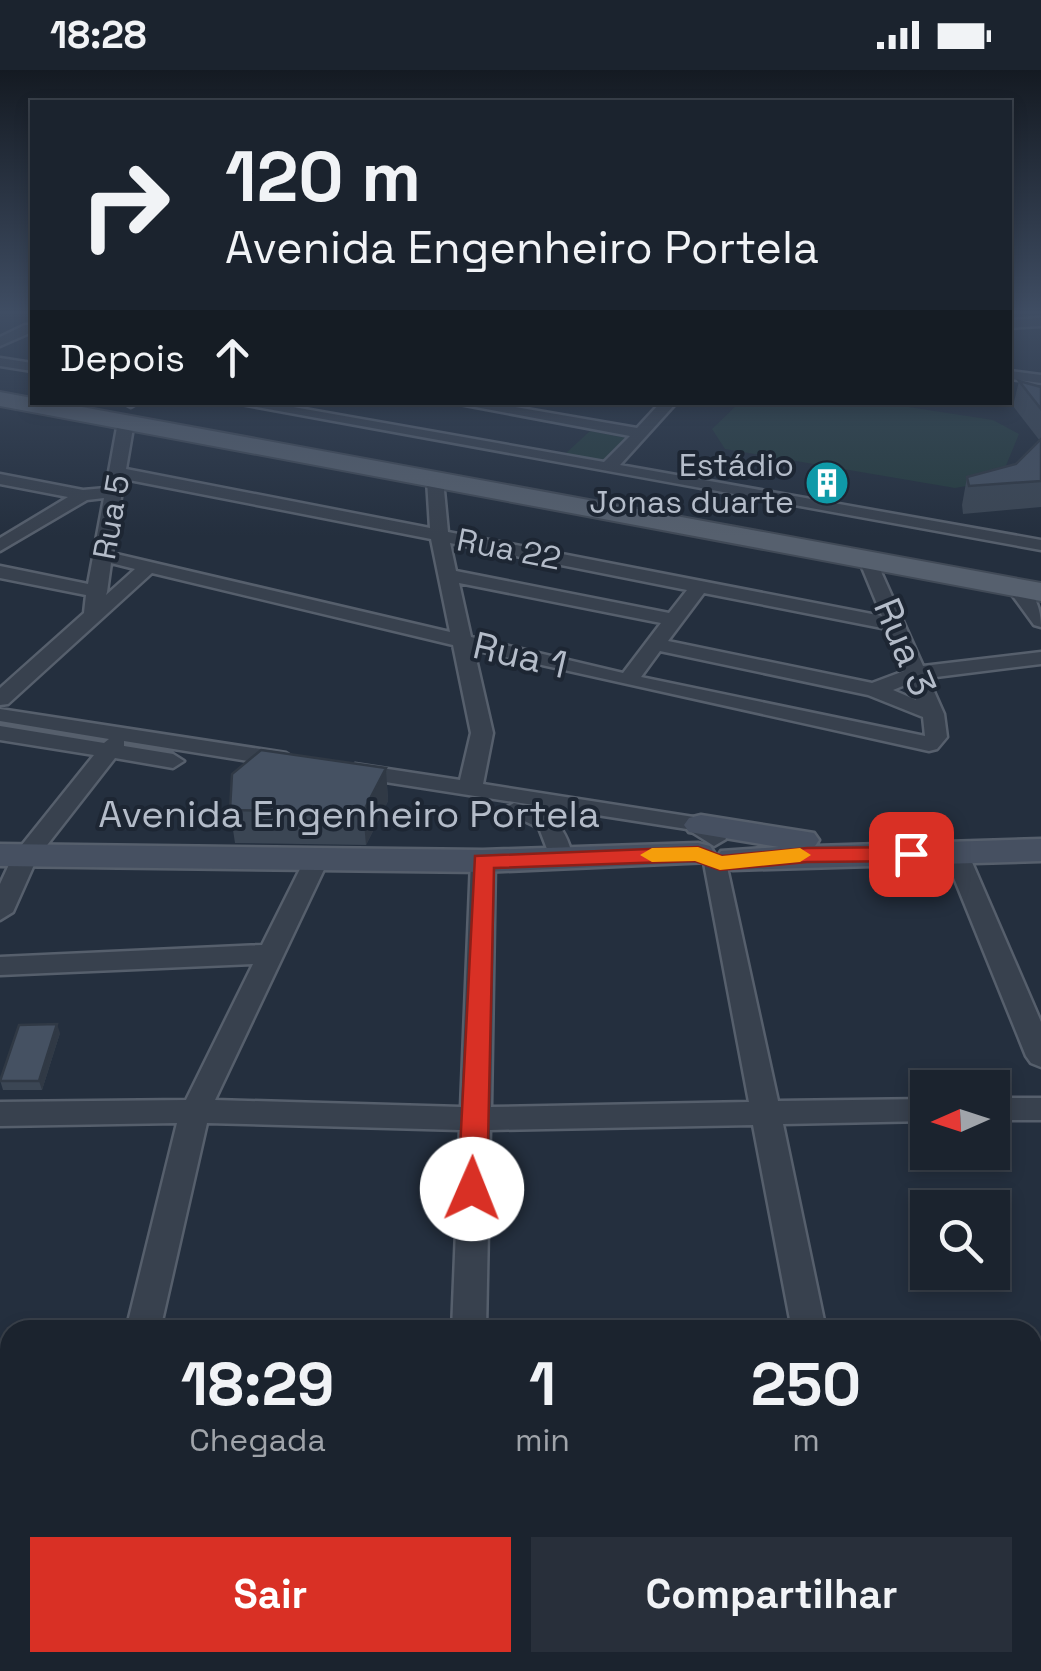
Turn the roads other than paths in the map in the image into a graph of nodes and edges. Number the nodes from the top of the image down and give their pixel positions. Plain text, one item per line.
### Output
1 (0, 398) edge
2 (30, 400) edge
3 (103, 405) edge
4 (265, 405) edge
5 (492, 405) edge
6 (667, 405) edge
7 (129, 407) edge
8 (528, 408) edge
9 (235, 412) edge
10 (641, 433) junction
11 (397, 462) junction
12 (608, 468) junction
13 (120, 473) junction
14 (0, 479) edge
15 (435, 480) junction
16 (114, 492) junction
17 (82, 496) junction
18 (708, 519) junction
19 (439, 536) junction
20 (0, 546) edge
21 (1041, 546) edge
22 (502, 548) junction
23 (103, 556) junction
24 (868, 560) junction
25 (148, 567) junction
26 (1041, 568) edge
27 (0, 572) edge
28 (446, 572) junction
29 (700, 586) junction
30 (1028, 590) edge
31 (96, 602) junction
32 (673, 620) junction
33 (1041, 621) edge
34 (897, 625) junction
35 (460, 641) junction
36 (656, 644) junction
37 (1041, 658) edge
38 (917, 673) junction
39 (628, 680) junction
40 (874, 690) junction
41 (0, 698) edge
42 (933, 714) junction
43 (0, 715) edge
44 (0, 733) edge
45 (936, 737) joint
46 (115, 744) junction
47 (321, 773) junction
48 (470, 788) junction
49 (1041, 829) edge
50 (716, 848) junction
51 (1041, 850) edge
52 (956, 852) junction
53 (12, 856) edge
54 (561, 857) junction
55 (483, 861) junction
56 (316, 862) junction
57 (0, 912) edge
58 (271, 954) junction
59 (0, 966) edge
60 (1041, 1056) edge
61 (1041, 1108) edge
62 (1010, 1109) edge
63 (910, 1110) edge
64 (195, 1111) junction
65 (768, 1112) junction
66 (0, 1114) edge
67 (474, 1118) junction
68 (145, 1320) edge
69 (469, 1320) edge
70 (807, 1320) edge

1 - 2 main road
3 - 7 main road
4 - 12 street
5 - 8 street
6 - 10 street
7 - 9 main road
7 - 11 main road
7 - 13 street, Rua 5
8 - 10 street
9 - 11 main road
10 - 12 street
11 - 15 main road
11 - 18 main road
12 - 21 street
13 - 16 street, Rua 5
13 - 19 street, Rua 22
14 - 17 street
15 - 18 main road
15 - 19 street
16 - 17 street
16 - 23 street, Rua 5
17 - 20 street
18 - 24 main road
18 - 26 main road
19 - 22 street, Rua 22
19 - 28 street
22 - 28 street
22 - 29 street, Rua 22
23 - 25 street, Rua 1
23 - 31 street, Rua 5
24 - 30 main road
24 - 34 street, Rua 3
25 - 31 street, Rua 5
25 - 35 street, Rua 1
27 - 31 street
28 - 32 street
28 - 35 street
29 - 32 street
29 - 34 street, Rua 22
30 - 33 street
31 - 41 street, Rua 5
32 - 36 street
34 - 38 street, Rua 3
35 - 39 street, Rua 1
35 - 48 street
36 - 39 street
36 - 40 street
37 - 38 street
38 - 40 street
38 - 42 street, Rua 3
39 - 45 street, Rua 1
40 - 42 street
42 - 45 street, Rua 3
43 - 46 street
44 - 46 street
46 - 47 street
46 - 53 street
47 - 48 street
47 - 54 street
48 - 50 street
49 - 50 street
50 - 52 street
50 - 54 street, Avenida Engenheiro Portela
50 - 65 street
51 - 52 street
52 - 60 street
53 - 56 street, Avenida Engenheiro Portela
53 - 57 street
54 - 55 street, Avenida Engenheiro Portela
55 - 56 street, Avenida Engenheiro Portela
55 - 67 street
56 - 58 street
58 - 59 street
58 - 64 street
61 - 62 street
63 - 65 street
64 - 66 street
64 - 67 street
64 - 68 street
65 - 67 street
65 - 70 street
67 - 69 street

